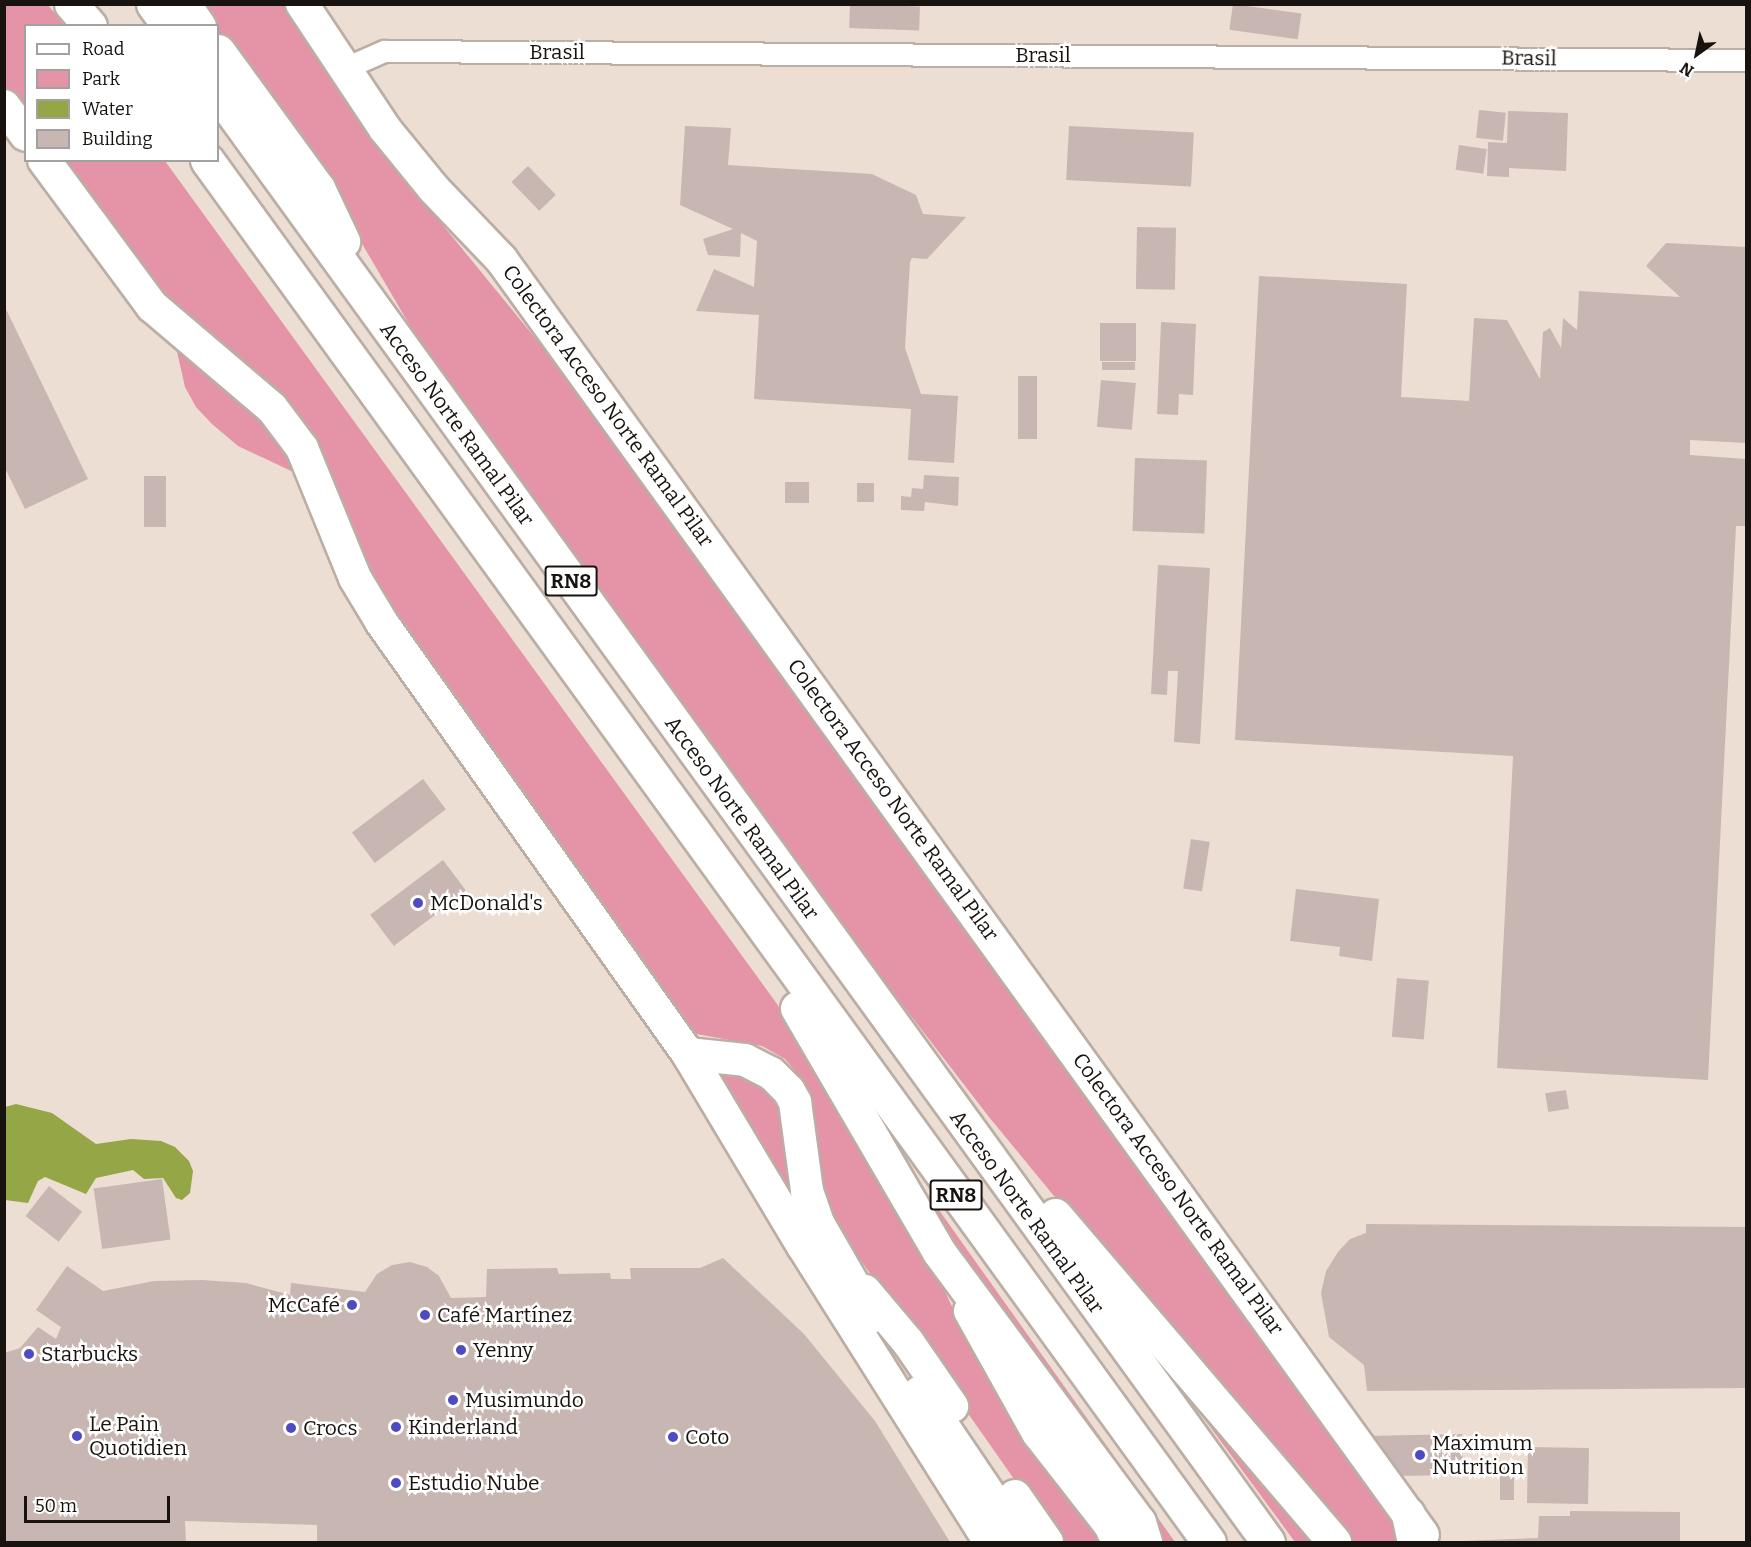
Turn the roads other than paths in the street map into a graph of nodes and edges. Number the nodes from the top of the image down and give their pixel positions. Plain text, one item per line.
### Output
1 (71, 4) edge
2 (93, 4) edge
3 (153, 4) edge
4 (184, 4) edge
5 (302, 4) edge
6 (88, 24) edge
7 (108, 24) edge
8 (168, 24) edge
9 (198, 24) edge
10 (219, 52) edge
11 (1746, 60) edge
12 (343, 69) junction
13 (219, 94) edge
14 (4, 106) edge
15 (24, 132) edge
16 (45, 162) edge
17 (208, 162) edge
18 (375, 311) junction
19 (704, 848) junction
20 (688, 1054) junction
21 (924, 1069) junction
22 (939, 1252) junction
23 (839, 1260) junction
24 (1411, 1528) edge
25 (990, 1542) edge
26 (1021, 1542) edge
27 (1047, 1542) edge
28 (1118, 1542) edge
29 (1145, 1542) edge
30 (1209, 1542) edge
31 (1268, 1542) edge
32 (1334, 1542) edge
33 (1428, 1542) edge

1 - 6 highway
2 - 7 highway
3 - 8 highway
4 - 9 highway
5 - 12 street, Colectora Acceso Norte Ramal Pilar
10 - 18 highway
11 - 12 street, Brasil
12 - 24 street, Colectora Acceso Norte Ramal Pilar
13 - 18 highway, Acceso Norte Ramal Pilar / RN8
14 - 15 street
16 - 20 street
17 - 19 highway, RN8
18 - 21 highway, Acceso Norte Ramal Pilar / RN8
19 - 22 highway
19 - 30 highway, RN8
20 - 23 street
20 - 25 street
21 - 31 highway, Acceso Norte Ramal Pilar / RN8
21 - 32 highway
22 - 28 street
22 - 29 highway
23 - 26 street
23 - 27 street
24 - 33 street, Colectora Acceso Norte Ramal Pilar

